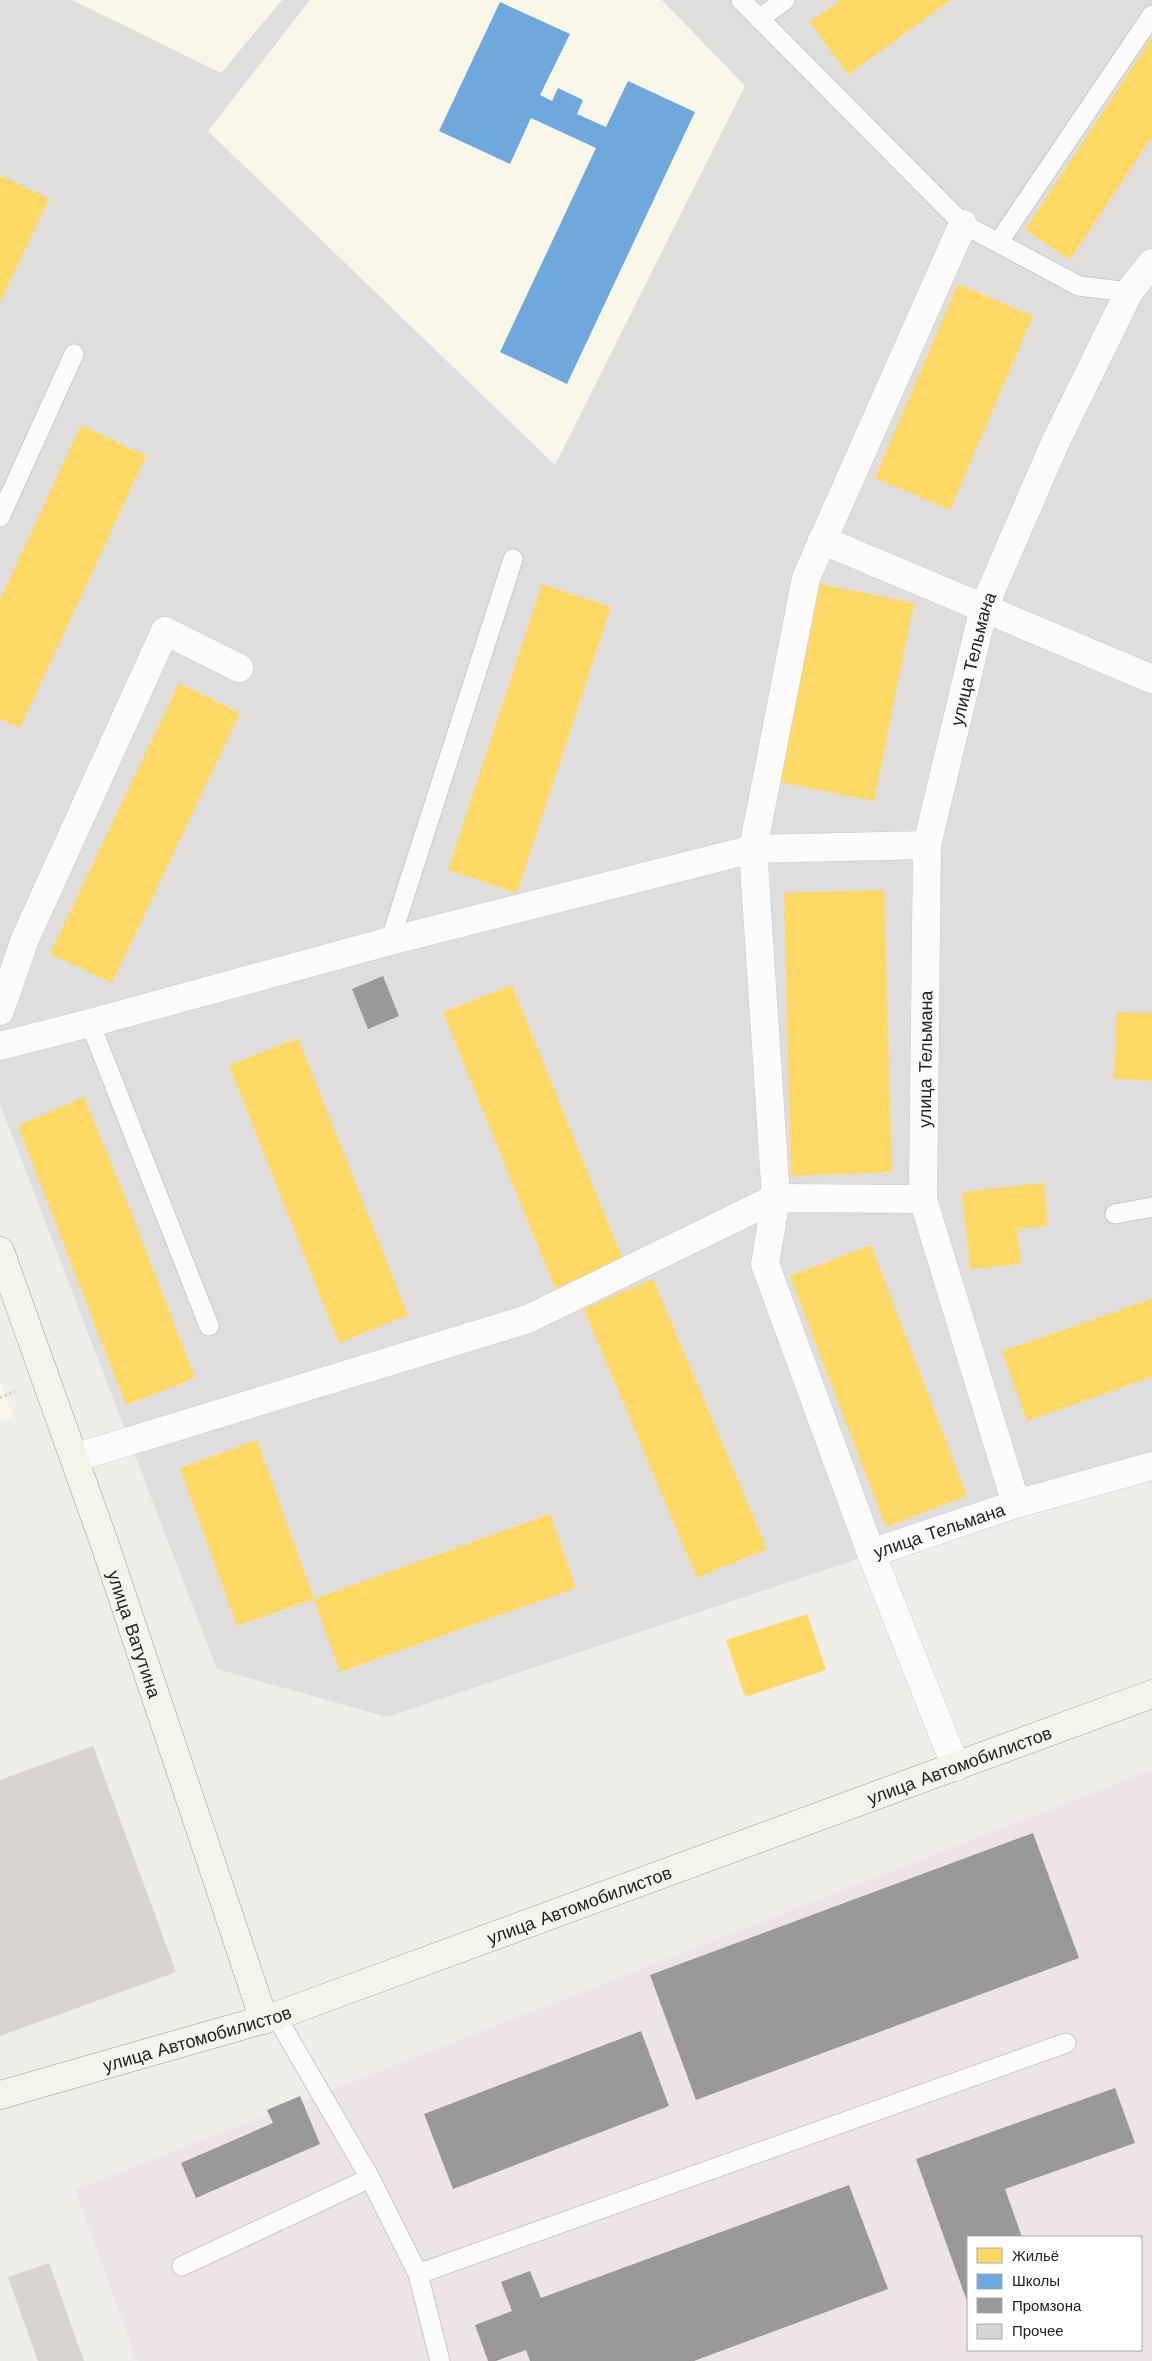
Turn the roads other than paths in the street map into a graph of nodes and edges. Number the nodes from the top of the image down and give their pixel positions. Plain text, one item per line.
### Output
1 (741, 0) edge
2 (784, 0) edge
3 (1152, 15) edge
4 (759, 18) junction
5 (962, 224) junction
6 (998, 243) junction
7 (1152, 263) edge
8 (1129, 292) junction
9 (74, 354) dead end
10 (0, 517) edge
11 (822, 540) junction
12 (513, 559) dead end
13 (984, 607) junction
14 (239, 668) dead end
15 (1152, 679) edge
16 (927, 845) junction
17 (753, 849) junction
18 (390, 941) junction
19 (0, 1011) edge
20 (90, 1023) junction
21 (0, 1046) edge
22 (776, 1198) junction
23 (923, 1200) junction
24 (1152, 1207) edge
25 (1114, 1214) dead end
26 (0, 1251) edge
27 (209, 1326) dead end
28 (74, 1458) junction
29 (1152, 1466) edge
30 (1016, 1504) junction
31 (871, 1553) junction
32 (1152, 1694) edge
33 (956, 1766) junction
34 (270, 2018) junction
35 (1066, 2043) dead end
36 (0, 2095) edge
37 (370, 2178) junction
38 (182, 2266) dead end
39 (418, 2274) junction
40 (440, 2361) edge

1 - 4 lane
2 - 4 lane
3 - 6 lane
4 - 5 lane
5 - 6 lane
5 - 11 street
6 - 8 lane
7 - 8 street, улица Тельмана
8 - 13 street, улица Тельмана
9 - 10 lane
11 - 13 street
11 - 17 street
12 - 18 lane
13 - 15 street
13 - 16 street, улица Тельмана
14 - 19 street
16 - 17 street
16 - 23 street, улица Тельмана
17 - 18 street
17 - 22 street
18 - 20 street
20 - 21 street
20 - 27 lane
22 - 23 street
22 - 28 street
22 - 31 street
23 - 30 street, улица Тельмана
24 - 25 lane
26 - 28 street, улица Ватутина
28 - 34 street, улица Ватутина
29 - 30 street
30 - 31 street, улица Тельмана
31 - 33 street, улица Тельмана
32 - 33 street, улица Автомобилистов
33 - 34 street, улица Автомобилистов
34 - 36 street, улица Автомобилистов
34 - 37 lane
35 - 39 lane
37 - 38 lane
37 - 39 lane
39 - 40 lane

